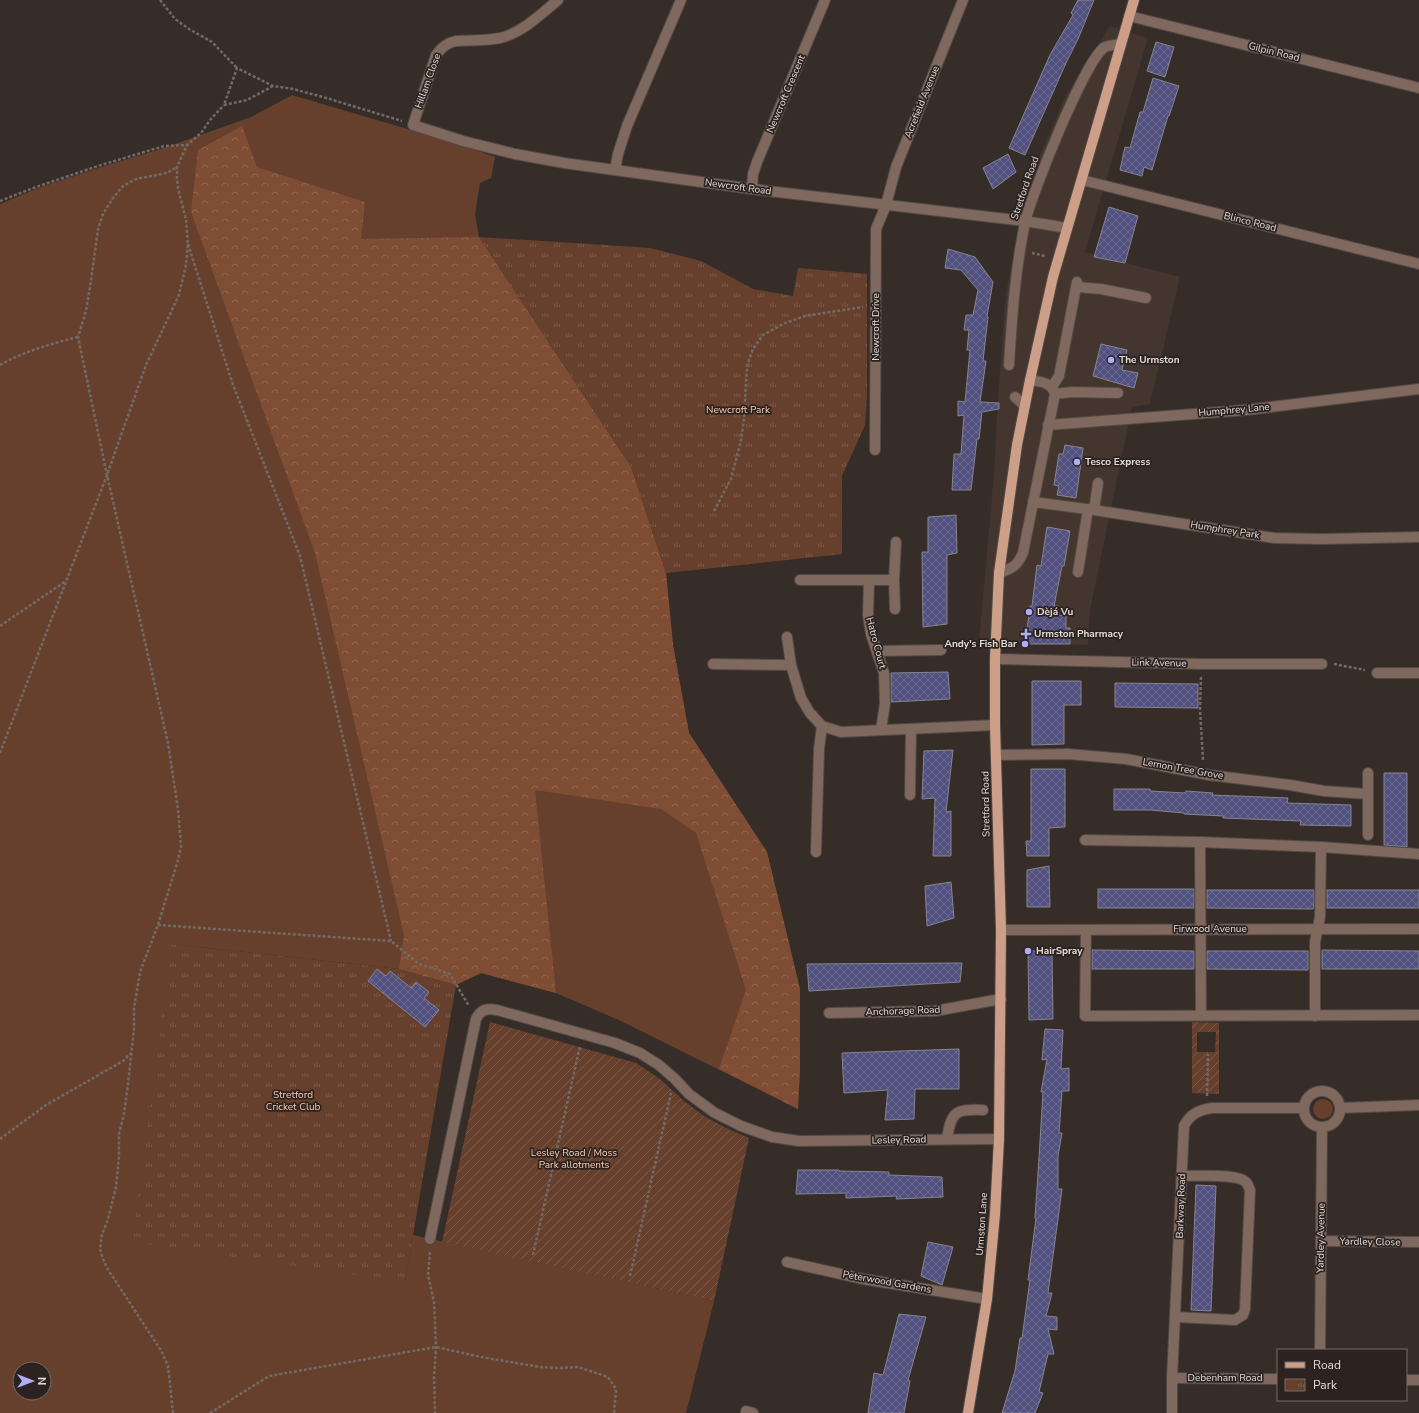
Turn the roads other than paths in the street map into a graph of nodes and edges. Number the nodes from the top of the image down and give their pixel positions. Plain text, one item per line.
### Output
1 (558, 0) edge
2 (681, 0) edge
3 (825, 0) edge
4 (963, 0) edge
5 (1134, 0) edge
6 (1129, 16) junction
7 (1120, 44) junction
8 (1419, 88) edge
9 (412, 125) joint
10 (615, 170) junction
11 (1082, 180) junction
12 (752, 189) junction
13 (886, 205) junction
14 (1025, 221) junction
15 (1067, 228) junction
16 (1419, 264) edge
17 (1146, 298) dead end
18 (1010, 365) dead end
19 (1030, 380) junction
20 (1419, 390) edge
21 (1054, 391) junction
22 (1118, 393) dead end
23 (1014, 397) dead end
24 (1025, 406) junction
25 (1048, 425) junction
26 (875, 450) dead end
27 (1098, 483) dead end
28 (1033, 502) junction
29 (1091, 509) junction
30 (1419, 537) edge
31 (896, 542) dead end
32 (1078, 572) dead end
33 (1000, 573) junction
34 (800, 580) dead end
35 (869, 580) junction
36 (894, 580) junction
37 (895, 608) dead end
38 (787, 637) dead end
39 (941, 650) dead end
40 (878, 651) junction
41 (995, 659) junction
42 (713, 664) dead end
43 (1322, 664) road end
44 (791, 665) junction
45 (1377, 673) road end
46 (1419, 673) edge
47 (822, 726) junction
48 (996, 726) junction
49 (911, 729) junction
50 (881, 730) junction
51 (997, 755) junction
52 (1368, 773) dead end
53 (1368, 794) junction
54 (910, 795) dead end
55 (1368, 835) dead end
56 (1085, 840) dead end
57 (1200, 842) junction
58 (1321, 847) junction
59 (816, 852) dead end
60 (1419, 854) edge
61 (1318, 928) junction
62 (1201, 929) junction
63 (1419, 929) edge
64 (1001, 930) junction
65 (1086, 930) junction
66 (1001, 999) junction
67 (829, 1013) dead end
68 (1419, 1015) edge
69 (1201, 1016) junction
70 (1315, 1016) junction
71 (1000, 1035) joint
72 (1419, 1105) edge
73 (1304, 1108) junction
74 (1340, 1108) junction
75 (983, 1110) dead end
76 (1322, 1127) junction
77 (947, 1139) junction
78 (999, 1139) junction
79 (1182, 1176) junction
80 (430, 1239) road end
81 (1321, 1241) junction
82 (1419, 1242) edge
83 (787, 1262) dead end
84 (987, 1299) junction
85 (1176, 1317) junction
86 (1320, 1349) edge
87 (1172, 1378) junction
88 (1277, 1379) edge
89 (1407, 1380) edge
90 (1419, 1380) edge
91 (968, 1413) edge
92 (1172, 1413) edge

1 - 9 street, Hillam Close
2 - 10 street
3 - 12 street, Newcroft Crescent
4 - 13 street, Acrefield Avenue
5 - 6 main road, Stretford Road
6 - 7 main road, Stretford Road
6 - 8 street, Gilpin Road
7 - 11 main road, Stretford Road
7 - 14 street, Stretford Road
9 - 10 street, Newcroft Road
10 - 12 street, Newcroft Road
11 - 15 main road, Stretford Road
11 - 16 street, Blinco Road
12 - 13 street, Newcroft Road
13 - 14 street, Newcroft Road
13 - 26 street, Newcroft Drive
14 - 15 street, Newcroft Road
14 - 18 street, Stretford Road
15 - 19 main road, Stretford Road
17 - 21 street
19 - 21 street
19 - 24 main road, Stretford Road
20 - 25 street, Humphrey Lane
21 - 22 street
21 - 25 street
23 - 24 street
24 - 33 main road, Stretford Road
25 - 28 street
27 - 29 street
28 - 29 street, Humphrey Park
28 - 33 street
29 - 30 street, Humphrey Park
29 - 32 street
31 - 36 street
33 - 41 main road, Stretford Road
34 - 35 street
35 - 36 street
35 - 40 street, Hatro Court
36 - 37 street
38 - 44 street
39 - 40 street
40 - 50 street, Hatro Court
41 - 43 street, Link Avenue
41 - 48 main road, Stretford Road
42 - 44 street
44 - 47 street
45 - 46 street
47 - 50 street
47 - 59 street
48 - 49 street
48 - 51 main road, Stretford Road
49 - 50 street
49 - 54 street
51 - 53 street, Lemon Tree Grove
51 - 64 main road, Stretford Road
52 - 53 street
53 - 55 street
56 - 57 street
57 - 58 street
57 - 62 street
58 - 60 street
58 - 61 street
61 - 62 street, Firwood Avenue
61 - 63 street, Firwood Avenue
61 - 70 street
62 - 65 street, Firwood Avenue
62 - 69 street
64 - 65 street, Firwood Avenue
64 - 66 main road, Stretford Road
65 - 69 street
66 - 67 street, Anchorage Road
66 - 71 main road, Stretford Road
68 - 70 street
69 - 70 street
71 - 78 main road, Urmston Lane
72 - 74 street
73 - 74 street
73 - 76 street
73 - 79 street, Barkway Road
74 - 76 street
75 - 77 street
76 - 81 street, Yardley Avenue
77 - 78 street, Lesley Road
77 - 80 street, Lesley Road
78 - 84 main road, Urmston Lane
79 - 85 street, Barkway Road
79 - 85 street
81 - 82 street, Yardley Close
81 - 86 street, Yardley Avenue
83 - 84 street, Peterwood Gardens
84 - 91 main road, Urmston Lane
85 - 87 street, Barkway Road
87 - 88 street, Debenham Road
87 - 92 street, Barkway Road
89 - 90 street

